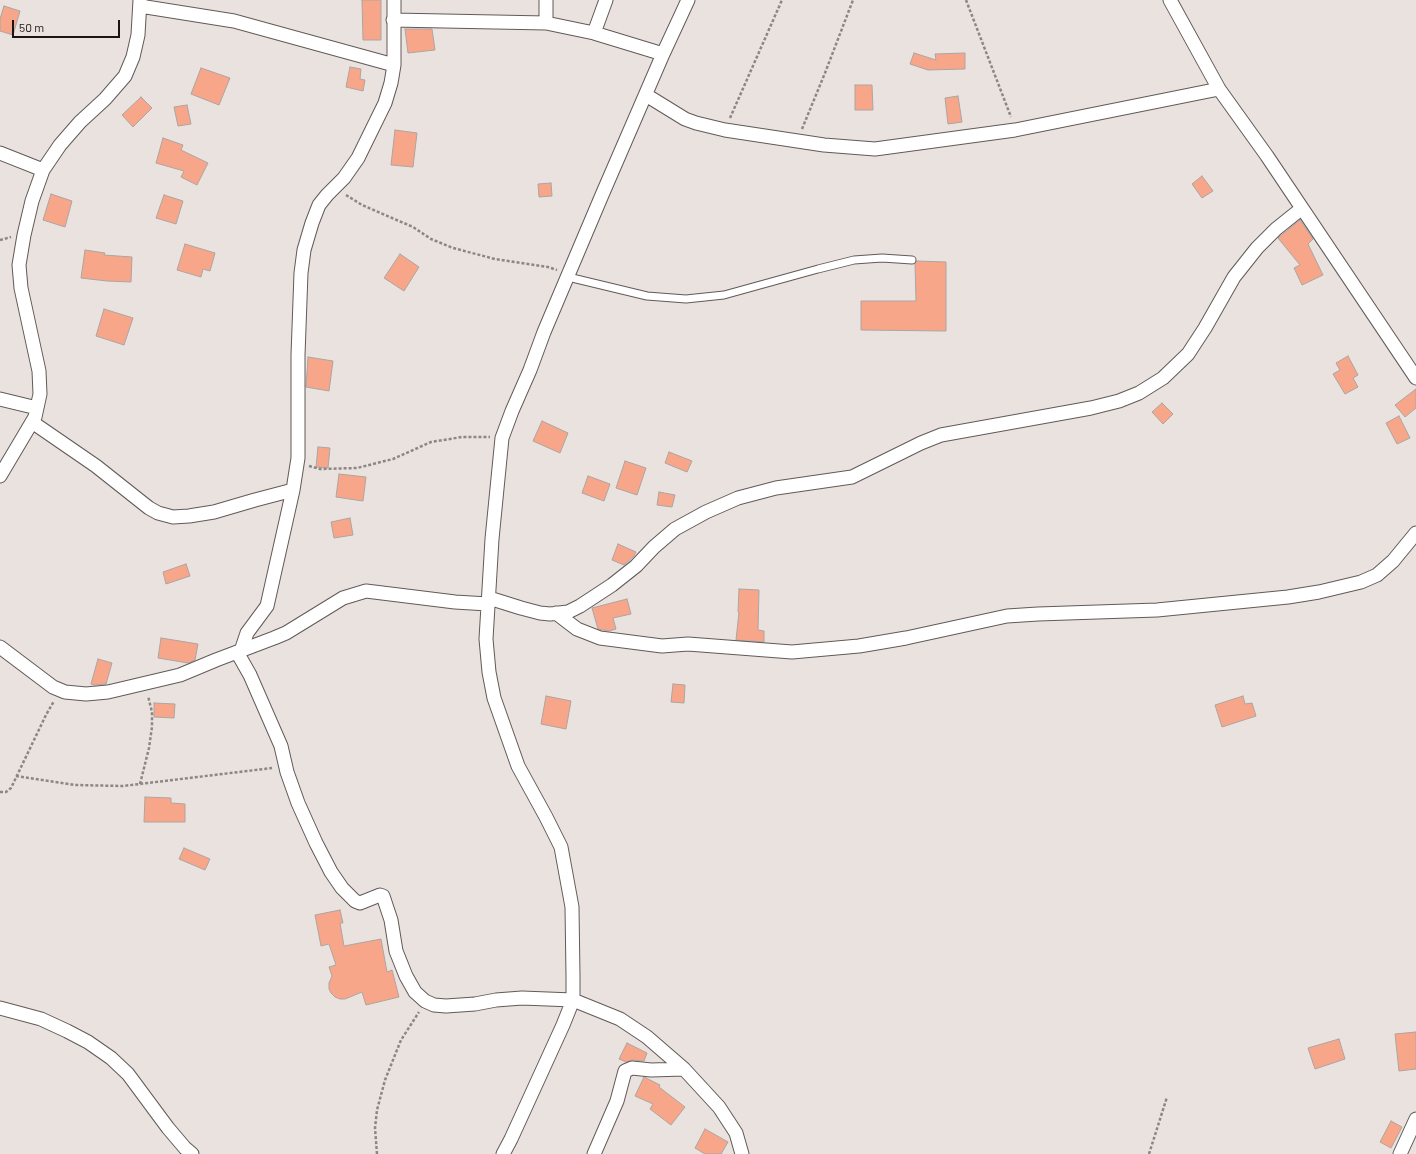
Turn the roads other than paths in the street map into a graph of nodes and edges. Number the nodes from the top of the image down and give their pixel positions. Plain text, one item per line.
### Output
1 (394, 0) edge
2 (546, 0) edge
3 (606, 0) edge
4 (688, 0) edge
5 (1170, 0) edge
6 (140, 3) edge
7 (393, 20) junction
8 (546, 23) junction
9 (594, 33) junction
10 (663, 54) junction
11 (394, 65) junction
12 (1219, 90) junction
13 (646, 95) junction
14 (0, 153) edge
15 (43, 170) junction
16 (1301, 209) junction
17 (912, 260) dead end
18 (568, 275) junction
19 (1416, 378) edge
20 (0, 399) edge
21 (37, 408) junction
22 (32, 422) junction
23 (0, 476) edge
24 (293, 490) junction
25 (1416, 533) edge
26 (488, 601) junction
27 (556, 613) junction
28 (0, 647) edge
29 (239, 651) junction
30 (572, 1000) junction
31 (0, 1008) edge
32 (684, 1069) junction
33 (1416, 1118) edge
34 (192, 1154) edge
35 (502, 1154) edge
36 (594, 1154) edge
37 (742, 1154) edge
38 (1400, 1154) edge

1 - 7 street
2 - 8 street
3 - 9 street
4 - 10 street
5 - 12 street
6 - 11 street
6 - 15 street
7 - 8 street
7 - 11 street
8 - 9 street
9 - 10 street
10 - 13 street
11 - 24 street
12 - 13 street
12 - 16 street
13 - 18 street
14 - 15 street
15 - 21 street
16 - 19 street
16 - 27 street
17 - 18 lane
18 - 26 street
20 - 21 street
21 - 22 street
22 - 23 street
22 - 24 street
24 - 29 street
25 - 27 street
26 - 27 street
26 - 29 street
26 - 30 street
28 - 29 street
29 - 30 street
30 - 32 street
30 - 35 street
31 - 34 street
32 - 36 street
32 - 37 street
33 - 38 street

